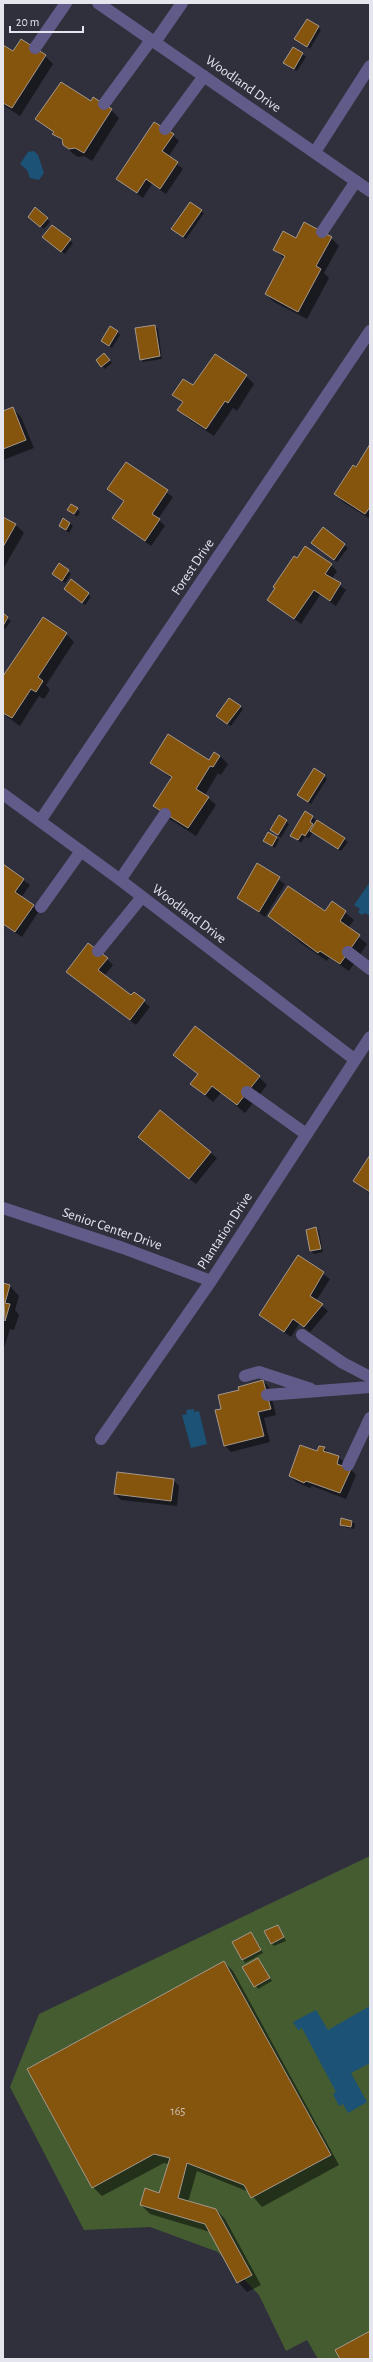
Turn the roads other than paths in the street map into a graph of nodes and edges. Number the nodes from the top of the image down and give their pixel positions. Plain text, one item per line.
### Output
1 (66, 3) edge
2 (98, 3) edge
3 (182, 3) edge
4 (153, 41) junction
5 (35, 48) dead end
6 (370, 66) edge
7 (204, 76) junction
8 (104, 104) dead end
9 (165, 129) dead end
10 (315, 152) junction
11 (356, 181) junction
12 (370, 191) edge
13 (322, 232) dead end
14 (370, 331) edge
15 (3, 794) edge
16 (165, 814) dead end
17 (40, 821) junction
18 (81, 851) junction
19 (120, 880) junction
20 (142, 897) junction
21 (40, 907) dead end
22 (98, 951) dead end
23 (348, 952) dead end
24 (370, 968) edge
25 (370, 1037) edge
26 (354, 1059) junction
27 (248, 1092) dead end
28 (306, 1134) junction
29 (3, 1208) edge
30 (211, 1281) junction
31 (302, 1335) dead end
32 (245, 1376) dead end
33 (370, 1377) edge
34 (370, 1387) edge
35 (316, 1391) junction
36 (267, 1395) dead end
37 (370, 1418) edge
38 (101, 1439) dead end
39 (348, 1465) dead end

1 - 5 street
2 - 4 street, Woodland Drive
3 - 4 street
4 - 7 street, Woodland Drive
4 - 8 street
6 - 10 street
7 - 9 street
7 - 10 street, Woodland Drive
10 - 11 street, Woodland Drive
11 - 12 street, Woodland Drive
11 - 13 street
14 - 17 street, Forest Drive
15 - 17 street, Woodland Drive
16 - 19 street
17 - 18 street, Woodland Drive
18 - 19 street, Woodland Drive
18 - 21 street
19 - 20 street, Woodland Drive
20 - 22 street
20 - 26 street, Woodland Drive
23 - 24 street
25 - 26 street, Plantation Drive
26 - 28 street, Plantation Drive
27 - 28 street
28 - 30 street, Plantation Drive
29 - 30 street, Senior Center Drive
30 - 38 street, Plantation Drive
31 - 33 street
32 - 35 street
34 - 35 street
35 - 36 street
37 - 39 street

